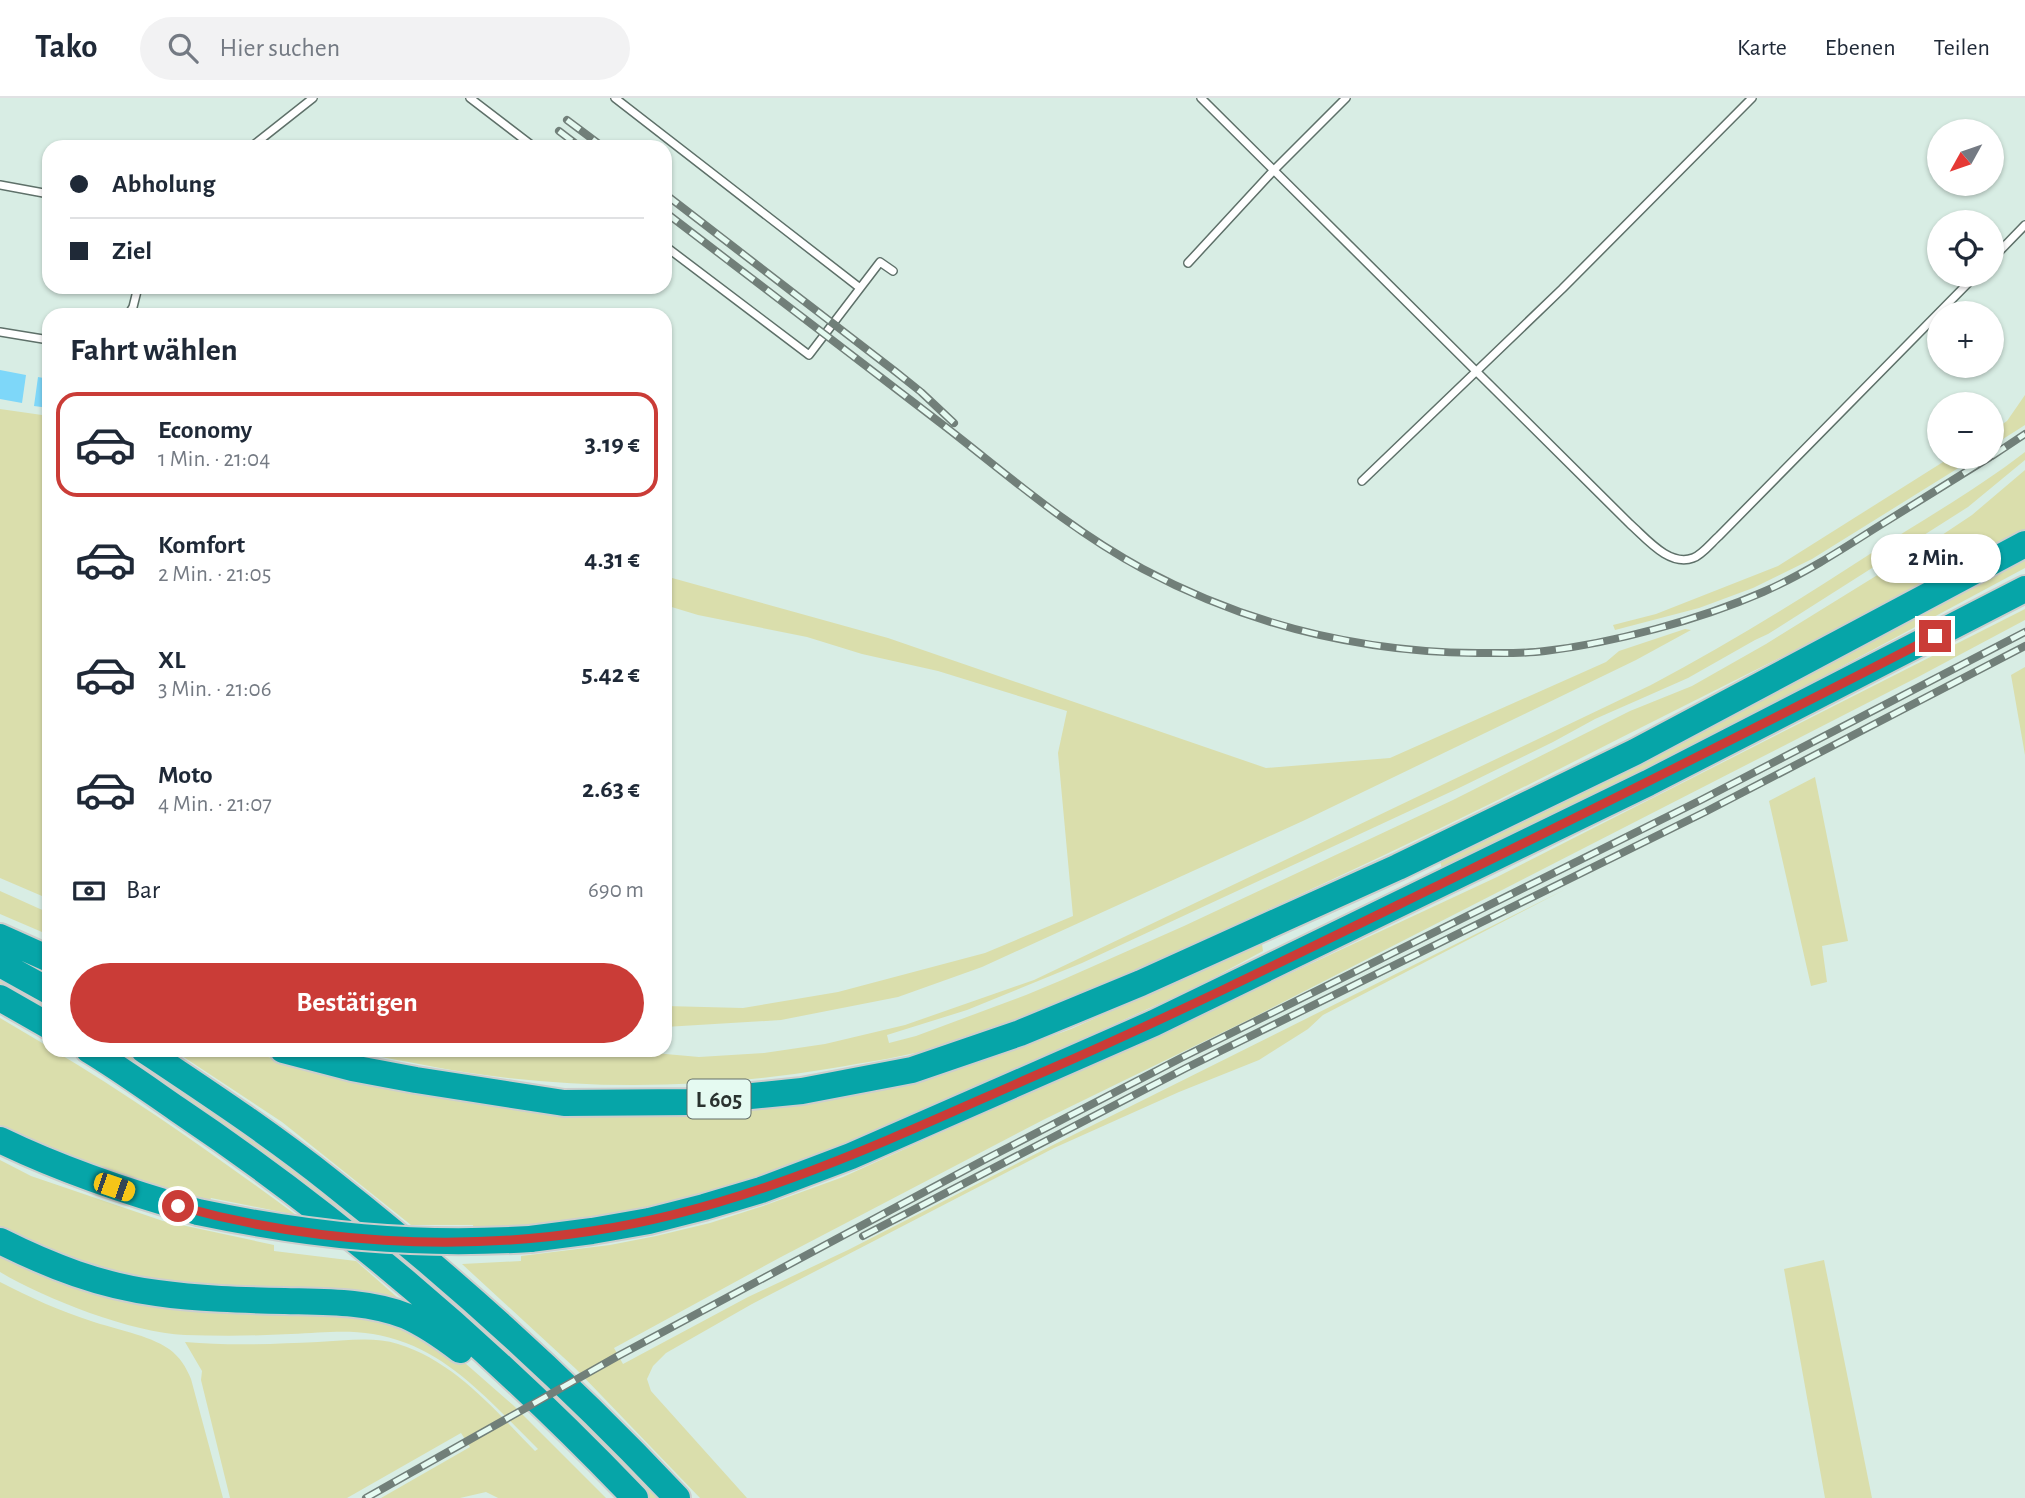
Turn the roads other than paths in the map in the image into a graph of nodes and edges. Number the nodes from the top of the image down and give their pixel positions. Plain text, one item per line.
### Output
1 (313, 98) edge
2 (470, 98) edge
3 (615, 98) edge
4 (1201, 98) edge
5 (1346, 98) edge
6 (1752, 98) edge
7 (260, 140) edge
8 (525, 140) edge
9 (669, 140) edge
10 (672, 142) edge
11 (1274, 170) junction
12 (0, 185) edge
13 (42, 193) edge
14 (2025, 225) edge
15 (2004, 247) edge
16 (672, 251) edge
17 (1188, 263) dead end
18 (893, 271) dead end
19 (1964, 287) edge
20 (860, 288) junction
21 (0, 332) edge
22 (42, 339) edge
23 (1477, 370) junction
24 (1362, 481) dead end
25 (2025, 544) edge
26 (2025, 589) edge
27 (0, 937) edge
28 (42, 956) edge
29 (0, 964) edge
30 (42, 987) edge
31 (0, 998) edge
32 (42, 1022) edge
33 (99, 1057) edge
34 (154, 1057) edge
35 (310, 1057) edge
36 (0, 1140) edge
37 (0, 1241) edge
38 (609, 1471) junction
39 (635, 1498) edge
40 (677, 1498) edge

1 - 7 lane
2 - 8 lane
3 - 9 lane
4 - 11 lane
5 - 11 lane
6 - 23 lane
10 - 20 lane
11 - 17 lane
11 - 23 lane
12 - 13 lane
14 - 15 lane
16 - 20 lane
18 - 20 lane
19 - 23 lane
21 - 22 lane
23 - 24 lane
25 - 35 highway, L 605
26 - 36 highway, bridge
27 - 28 highway
29 - 30 highway
31 - 32 highway
33 - 38 highway
34 - 40 highway
37 - 38 highway
38 - 39 highway

